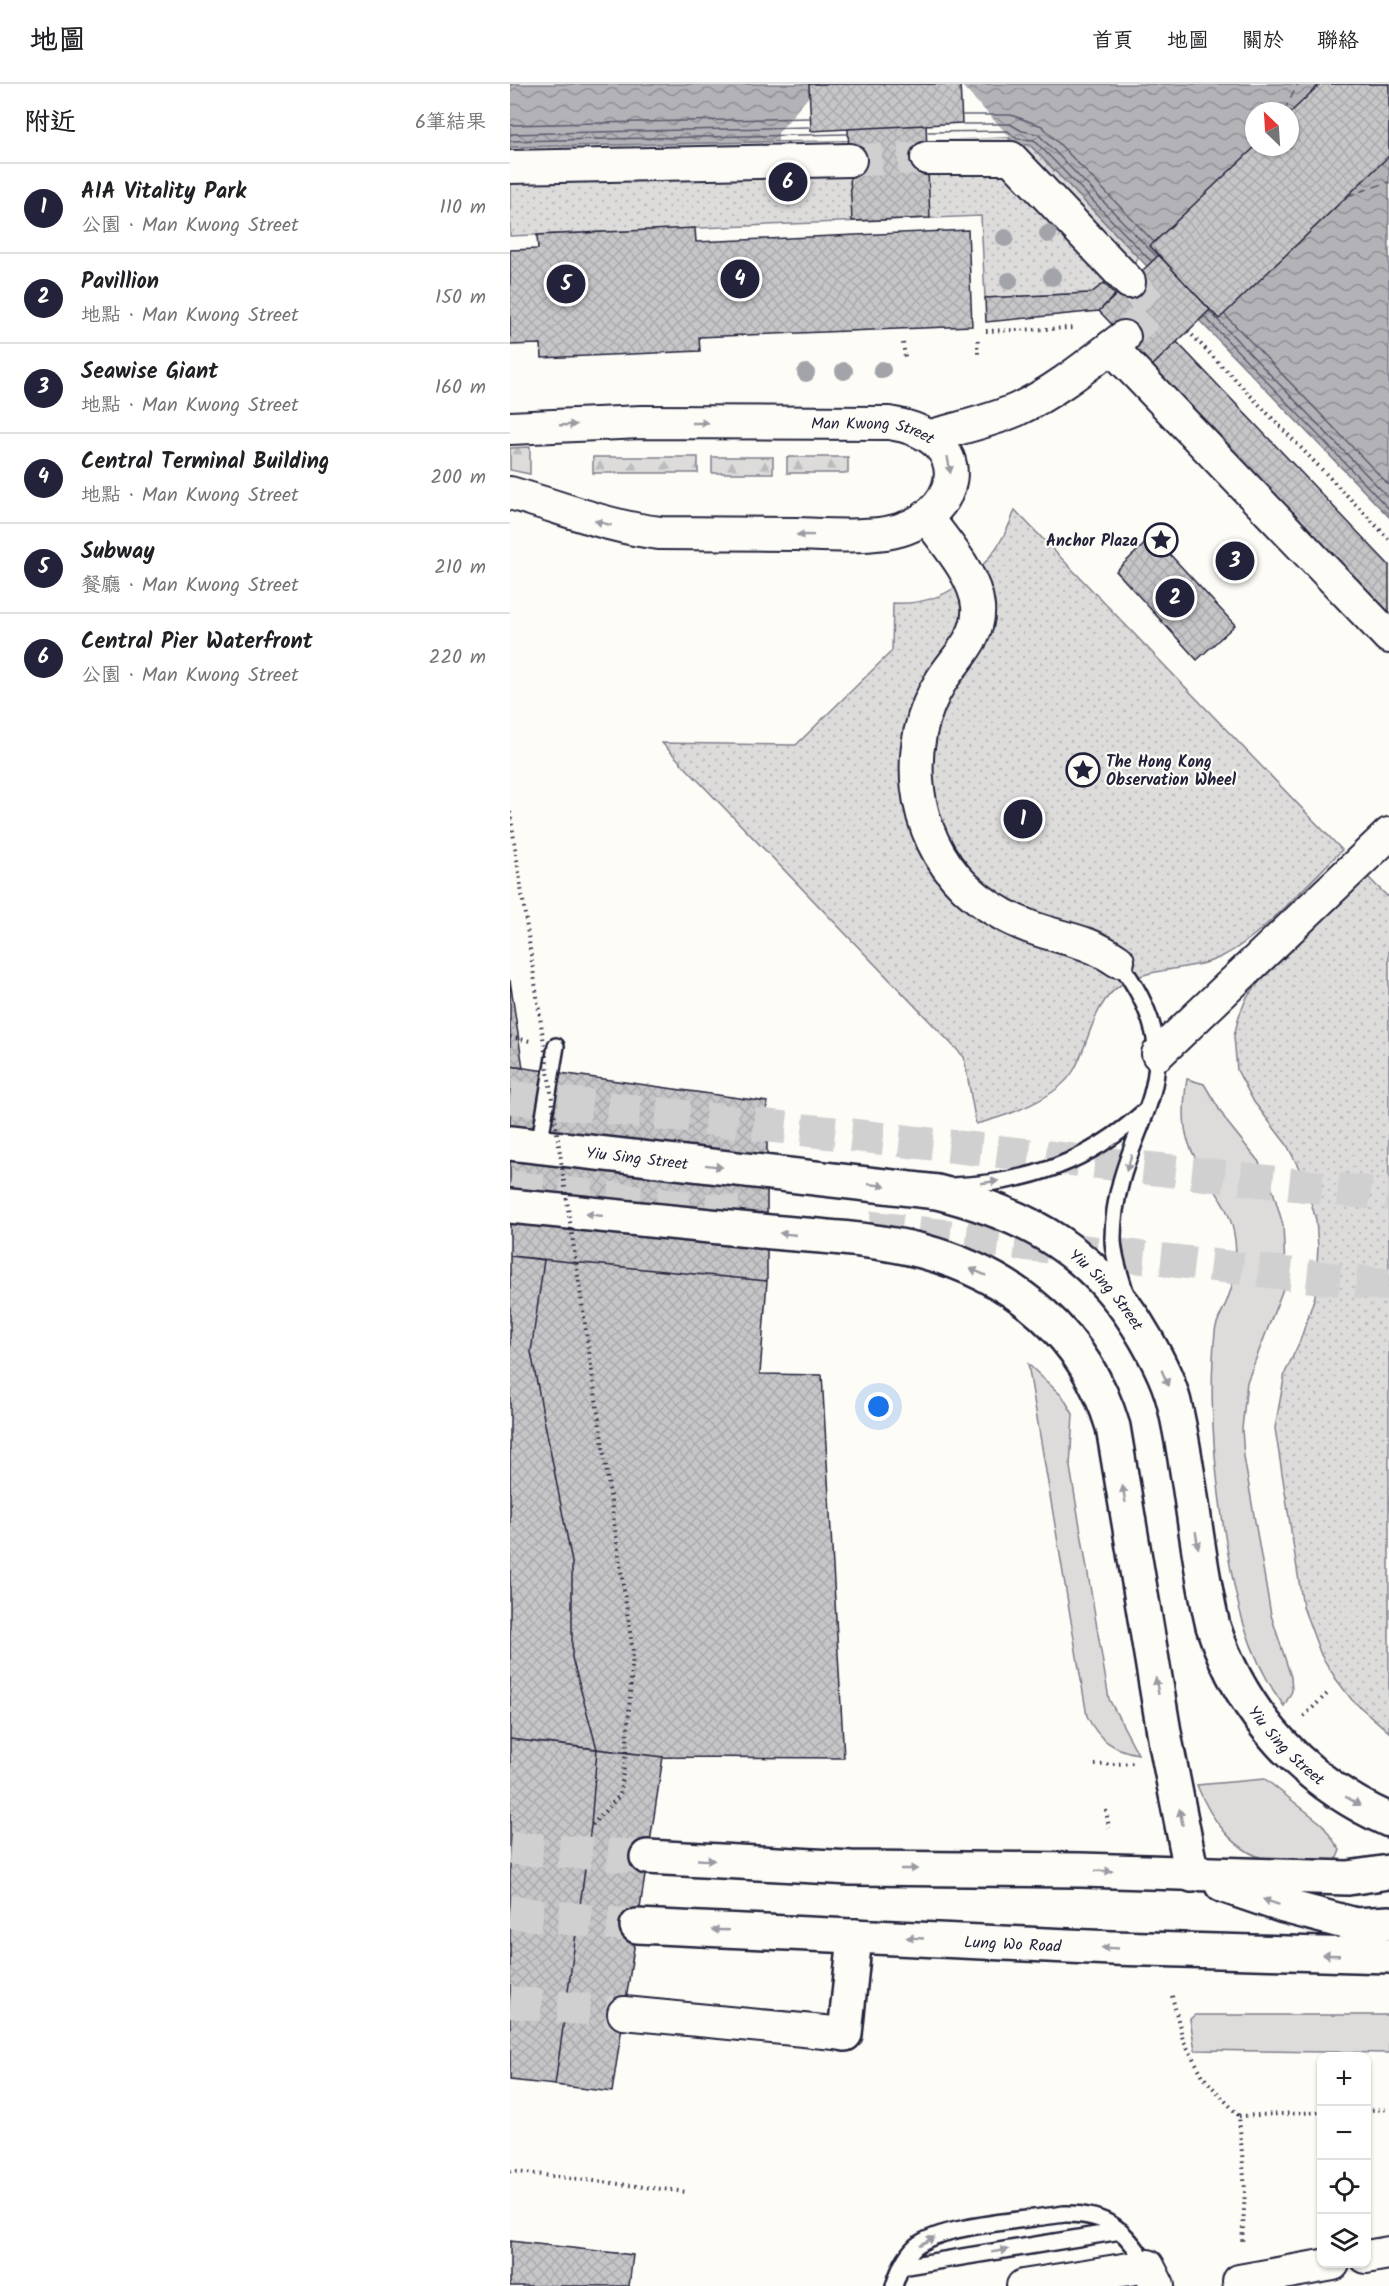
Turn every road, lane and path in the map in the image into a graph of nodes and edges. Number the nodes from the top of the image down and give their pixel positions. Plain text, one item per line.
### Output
1 (927, 158) tunnel mouth
2 (850, 160) tunnel mouth
3 (510, 167) edge
4 (1129, 282) tunnel mouth
5 (986, 331) dead end
6 (1188, 332) dead end
7 (978, 340) dead end
8 (1117, 342) junction
9 (903, 343) dead end
10 (978, 354) dead end
11 (905, 357) dead end
12 (510, 428) edge
13 (931, 436) junction
14 (510, 493) edge
15 (927, 516) junction
16 (1389, 539) edge
17 (1389, 637) edge
18 (510, 812) edge
19 (1389, 834) edge
20 (1118, 962) joint
21 (556, 1046) dead end
22 (1158, 1054) junction
23 (1148, 1108) junction
24 (524, 1144) edge
25 (910, 1188) junction
26 (510, 1206) edge
27 (1139, 1326) junction
28 (1328, 1693) dead end
29 (1298, 1722) dead end
30 (1142, 1763) dead end
31 (1095, 1765) dead end
32 (1106, 1810) dead end
33 (1389, 1820) edge
34 (591, 1826) dead end
35 (1109, 1828) dead end
36 (647, 1857) tunnel mouth
37 (1389, 1872) edge
38 (1192, 1875) junction
39 (1389, 1923) edge
40 (637, 1926) tunnel mouth
41 (855, 1936) junction
42 (1389, 1956) edge
43 (1172, 1996) dead end
44 (624, 2013) tunnel mouth
45 (845, 2034) joint
46 (1389, 2109) edge
47 (1371, 2110) edge
48 (1317, 2112) edge
49 (1239, 2116) junction
50 (510, 2171) edge
51 (687, 2192) dead end
52 (1121, 2231) junction
53 (1389, 2253) edge
54 (1371, 2256) edge
55 (901, 2267) junction
56 (1317, 2267) edge
57 (1153, 2276) edge
58 (1239, 2282) joint
59 (894, 2286) edge
60 (1023, 2286) edge

1 - 4 street
2 - 3 street
5 - 8 path
6 - 16 path
7 - 10 path
8 - 13 street
8 - 17 street
9 - 11 path
12 -> 13 street, Man Kwong Street
13 -> 15 street, Man Kwong Street
15 -> 14 street, Man Kwong Street
15 - 20 street
18 - 34 path, bridge
19 - 22 street
20 - 22 lane
21 - 24 lane
22 - 23 lane
25 -> 23 lane
23 -> 27 lane
24 -> 25 main road, Yiu Sing Street
25 - 27 main road, Yiu Sing Street
38 -> 26 main road
27 -> 33 main road, Yiu Sing Street
28 - 29 path
30 - 31 path
32 - 35 path
36 -> 38 main road
37 - 38 main road
39 -> 38 main road
41 -> 40 main road, Lung Wo Road
42 -> 41 main road, Lung Wo Road
41 - 45 main road
43 - 49 path
44 - 45 street
46 - 47 path
48 - 49 path
49 - 58 path
50 - 51 path
55 -> 52 lane
55 -> 52 lane
52 - 57 lane
53 - 54 street
55 - 59 lane
56 - 58 street
57 - 60 street

